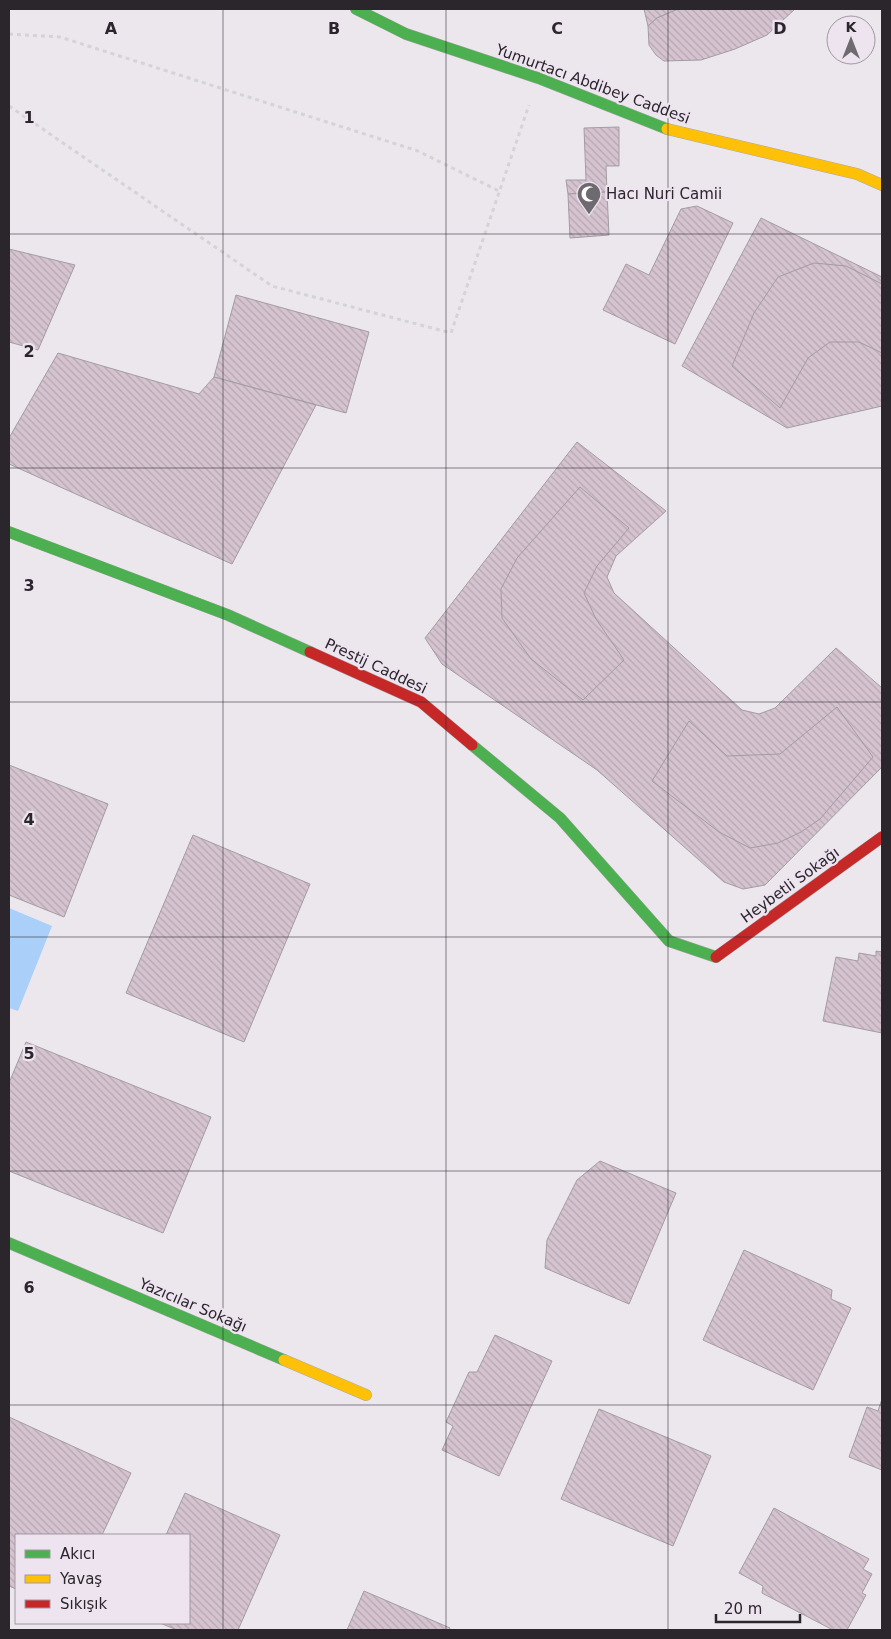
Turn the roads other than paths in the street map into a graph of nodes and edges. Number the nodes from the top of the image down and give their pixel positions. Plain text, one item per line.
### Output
1 (356, 9) edge
2 (882, 185) edge
3 (9, 532) edge
4 (882, 837) edge
5 (715, 958) joint
6 (9, 1243) edge
7 (366, 1395) dead end

1 - 2 street, Yumurtacı Abdibey Caddesi
3 - 5 street, Prestij Caddesi
4 - 5 street, Heybetli Sokağı
6 - 7 street, Yazıcılar Sokağı

